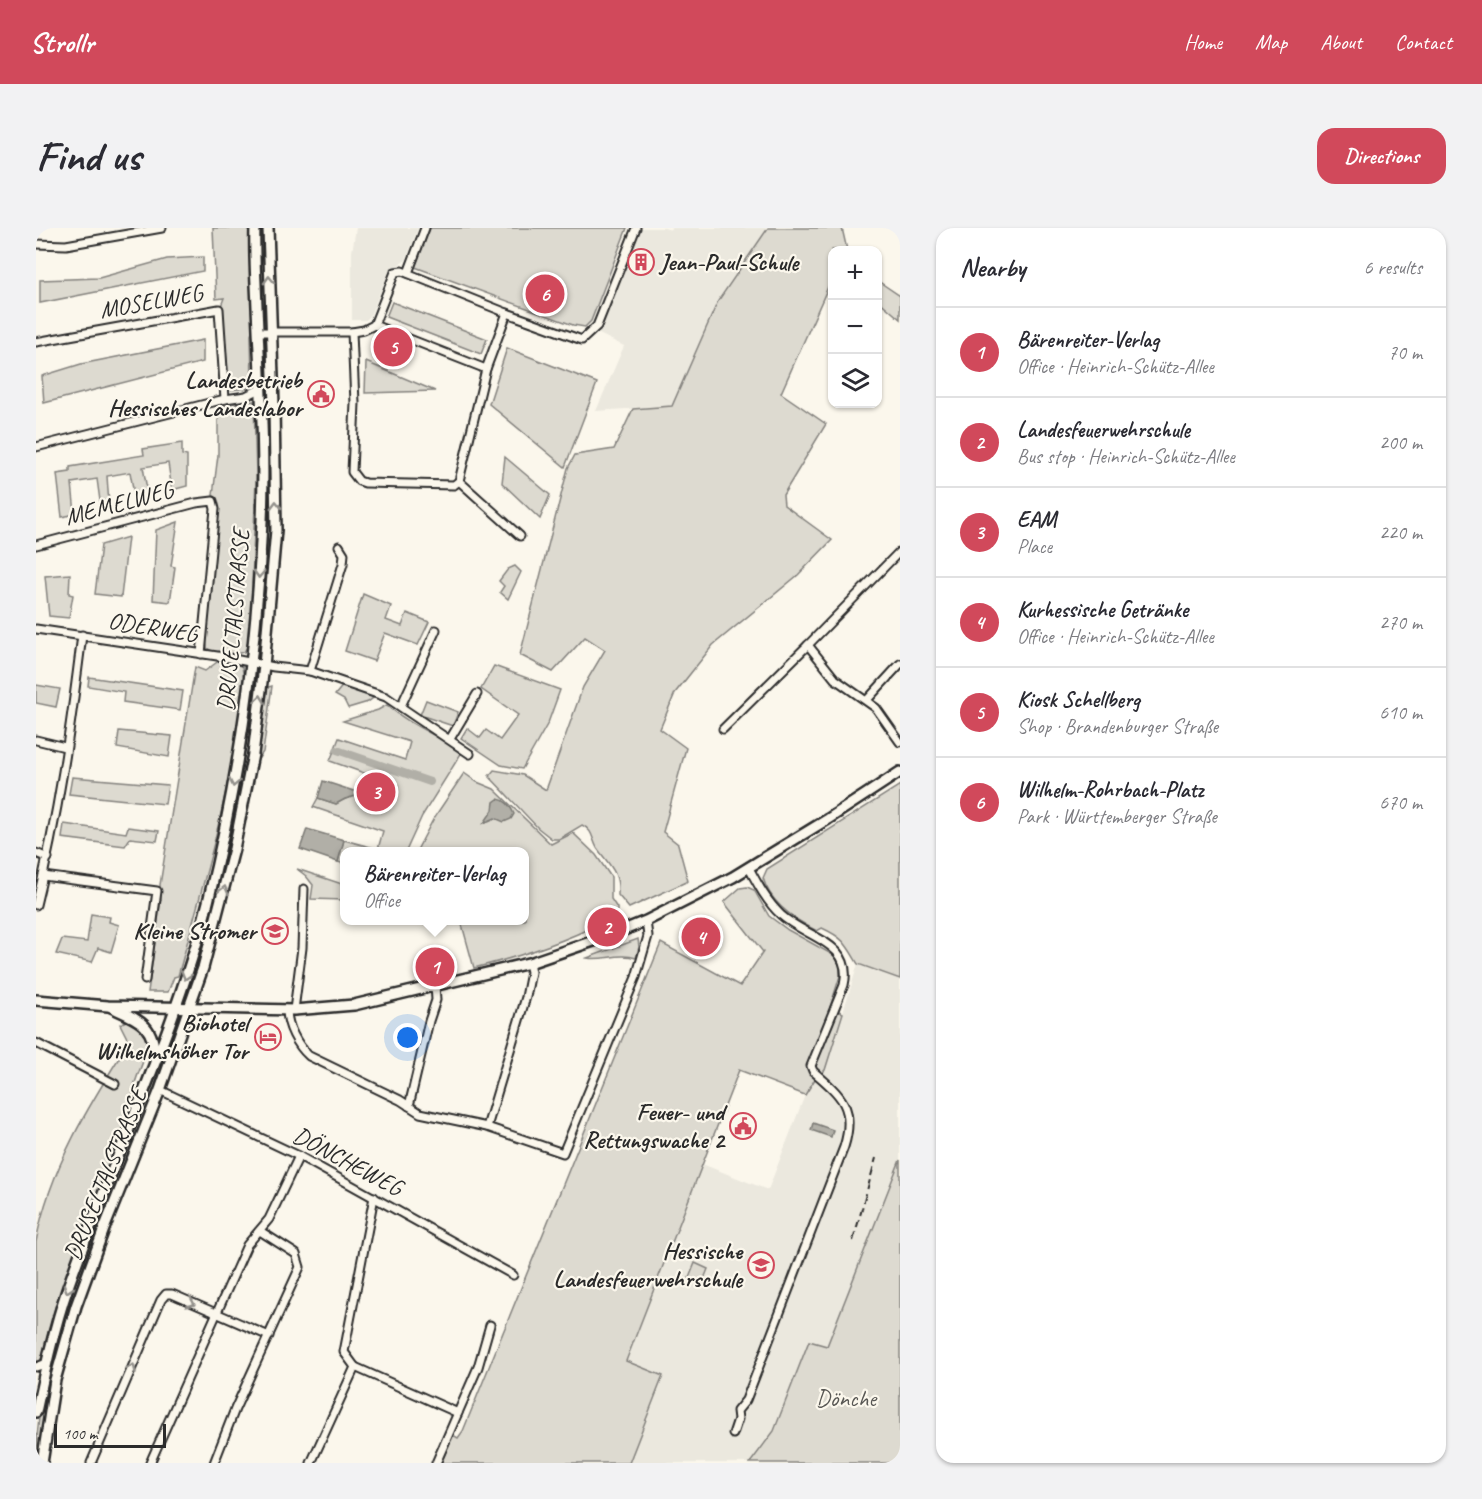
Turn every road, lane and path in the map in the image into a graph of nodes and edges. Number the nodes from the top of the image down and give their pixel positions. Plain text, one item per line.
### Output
1 (162, 228) edge
2 (255, 228) edge
3 (268, 228) edge
4 (425, 228) edge
5 (636, 228) edge
6 (36, 243) edge
7 (408, 273) junction
8 (507, 313) junction
9 (374, 325) junction
10 (258, 332) junction
11 (271, 332) junction
12 (352, 332) junction
13 (36, 342) edge
14 (486, 369) junction
15 (260, 390) junction
16 (225, 399) junction
17 (36, 447) edge
18 (459, 481) junction
19 (213, 501) joint
20 (520, 536) dead end
21 (36, 545) edge
22 (339, 546) dead end
23 (900, 551) edge
24 (36, 628) edge
25 (436, 630) dead end
26 (82, 635) junction
27 (807, 645) junction
28 (201, 654) junction
29 (252, 663) junction
30 (900, 664) edge
31 (264, 666) junction
32 (310, 671) junction
33 (477, 693) dead end
34 (867, 700) junction
35 (401, 706) junction
36 (724, 715) dead end
37 (731, 722) junction
38 (723, 729) dead end
39 (450, 739) junction
40 (36, 740) edge
41 (900, 742) edge
42 (66, 747) junction
43 (470, 754) dead end
44 (900, 772) edge
45 (36, 853) edge
46 (48, 858) junction
47 (749, 868) junction
48 (43, 876) junction
49 (304, 889) dead end
50 (36, 905) edge
51 (646, 921) junction
52 (529, 963) junction
53 (145, 980) dead end
54 (435, 985) junction
55 (36, 1000) edge
56 (108, 1006) junction
57 (176, 1007) junction
58 (190, 1007) junction
59 (291, 1010) junction
60 (36, 1044) edge
61 (154, 1068) junction
62 (115, 1084) dead end
63 (160, 1090) junction
64 (409, 1106) junction
65 (487, 1127) junction
66 (299, 1155) junction
67 (374, 1197) junction
68 (260, 1231) junction
69 (513, 1275) dead end
70 (216, 1314) junction
71 (490, 1325) dead end
72 (269, 1336) junction
73 (46, 1363) junction
74 (36, 1367) edge
75 (355, 1367) junction
76 (36, 1412) edge
77 (458, 1413) junction
78 (733, 1434) dead end
79 (42, 1463) edge
80 (91, 1463) edge
81 (150, 1463) edge
82 (214, 1463) edge
83 (311, 1463) edge
84 (436, 1463) edge

1 - 6 street
2 - 10 main road, DRUSELTALSTRASSE
11 -> 3 main road, DRUSELTALSTRASSE
4 - 7 street
5 - 8 street
7 - 8 street
7 - 9 street
8 - 14 street
9 - 12 street
9 - 14 street
10 - 11 street
10 - 15 main road, DRUSELTALSTRASSE
11 - 12 street
31 -> 11 main road, DRUSELTALSTRASSE
12 - 18 street
13 - 16 street, MOSELWEG
14 - 18 street
15 - 16 street
15 -> 29 main road, DRUSELTALSTRASSE
16 - 17 street
18 - 20 street
19 - 21 street, MEMELWEG
19 - 28 street, DRUSELTALSTRASSE
22 - 32 street
23 - 27 street
24 - 26 street, ODERWEG
25 - 35 street
26 - 28 street, ODERWEG
26 - 42 street
27 - 34 street
27 - 37 street
28 - 29 street, ODERWEG
29 - 31 street, ODERWEG
29 -> 57 main road, DRUSELTALSTRASSE
30 - 34 street
31 - 32 street, ODERWEG
58 -> 31 main road, DRUSELTALSTRASSE
32 - 35 street, ODERWEG
33 - 39 street
34 - 41 street
35 - 39 street, ODERWEG
36 - 37 street
37 - 38 street
39 - 43 street, ODERWEG
40 - 42 street
42 - 46 street
44 - 47 main road
45 - 46 street
46 - 48 street
47 - 51 main road
47 - 78 street
48 - 50 street
48 - 53 street
49 - 59 street
51 - 52 main road
51 - 65 street
52 - 54 main road
52 - 65 street
54 - 59 main road
54 - 64 street
55 - 56 main road
56 - 57 main road
56 - 61 main road
57 - 58 main road
57 - 61 main road, DRUSELTALSTRASSE
58 - 59 main road
58 - 63 main road, DRUSELTALSTRASSE
59 - 64 street
60 - 62 street
61 -> 73 main road, DRUSELTALSTRASSE
63 - 66 street, DÖNCHEWEG
63 - 79 main road, DRUSELTALSTRASSE
64 - 65 street
66 - 67 street, DÖNCHEWEG
66 - 68 street
67 - 69 street, DÖNCHEWEG
67 - 75 street
68 - 70 street
68 - 72 street
70 - 72 street
80 -> 70 street
70 - 81 street
71 - 77 street
72 - 82 street
73 - 74 street
73 - 76 main road, DRUSELTALSTRASSE
75 - 77 street
75 - 83 street
77 - 84 street

